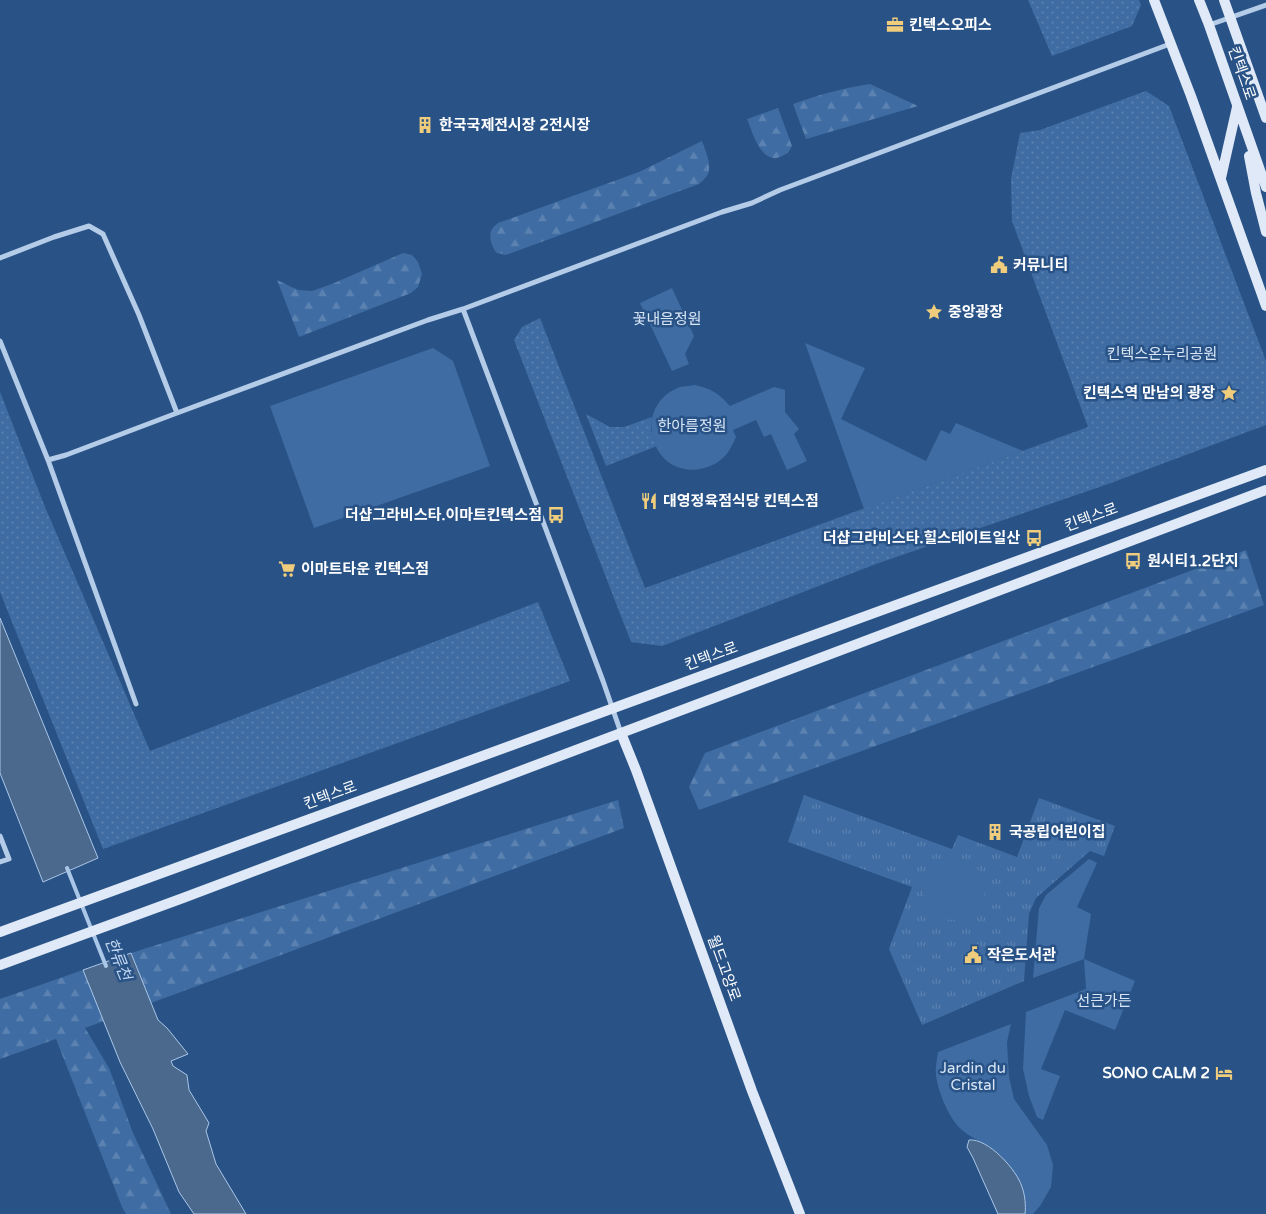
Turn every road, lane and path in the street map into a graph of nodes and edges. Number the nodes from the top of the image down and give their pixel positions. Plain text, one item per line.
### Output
1 (1154, 0) edge
2 (1199, 0) edge
3 (1224, 0) edge
4 (1266, 5) edge
5 (1231, 17) junction
6 (1209, 24) junction
7 (1170, 44) junction
8 (1237, 106) junction
9 (1266, 118) edge
10 (1220, 178) junction
11 (1266, 187) edge
12 (1266, 232) edge
13 (0, 258) edge
14 (1266, 306) edge
15 (463, 309) junction
16 (0, 341) edge
17 (177, 413) junction
18 (48, 460) junction
19 (1266, 470) edge
20 (1266, 490) edge
21 (136, 704) dead end
22 (613, 707) junction
23 (620, 733) junction
24 (0, 836) edge
25 (0, 862) edge
26 (4, 930) edge
27 (0, 965) edge
28 (800, 1214) edge

1 - 7 main road
2 - 6 main road, 킨텍스로
3 - 5 main road, 킨텍스로
4 - 5 street
5 - 6 street
5 - 9 main road, 킨텍스로
6 - 8 main road, 킨텍스로
7 - 10 main road
7 - 15 street
8 - 10 main road
8 - 11 main road, 킨텍스로
8 - 12 main road
10 - 14 main road
13 - 17 street
15 - 17 street
15 - 22 street
16 - 18 street
17 - 18 street
18 - 21 street
19 - 22 main road, 킨텍스로
20 - 23 main road
22 - 23 street
22 - 26 main road, 킨텍스로
23 - 27 main road
23 - 28 main road, 월드고양로
24 - 25 street

